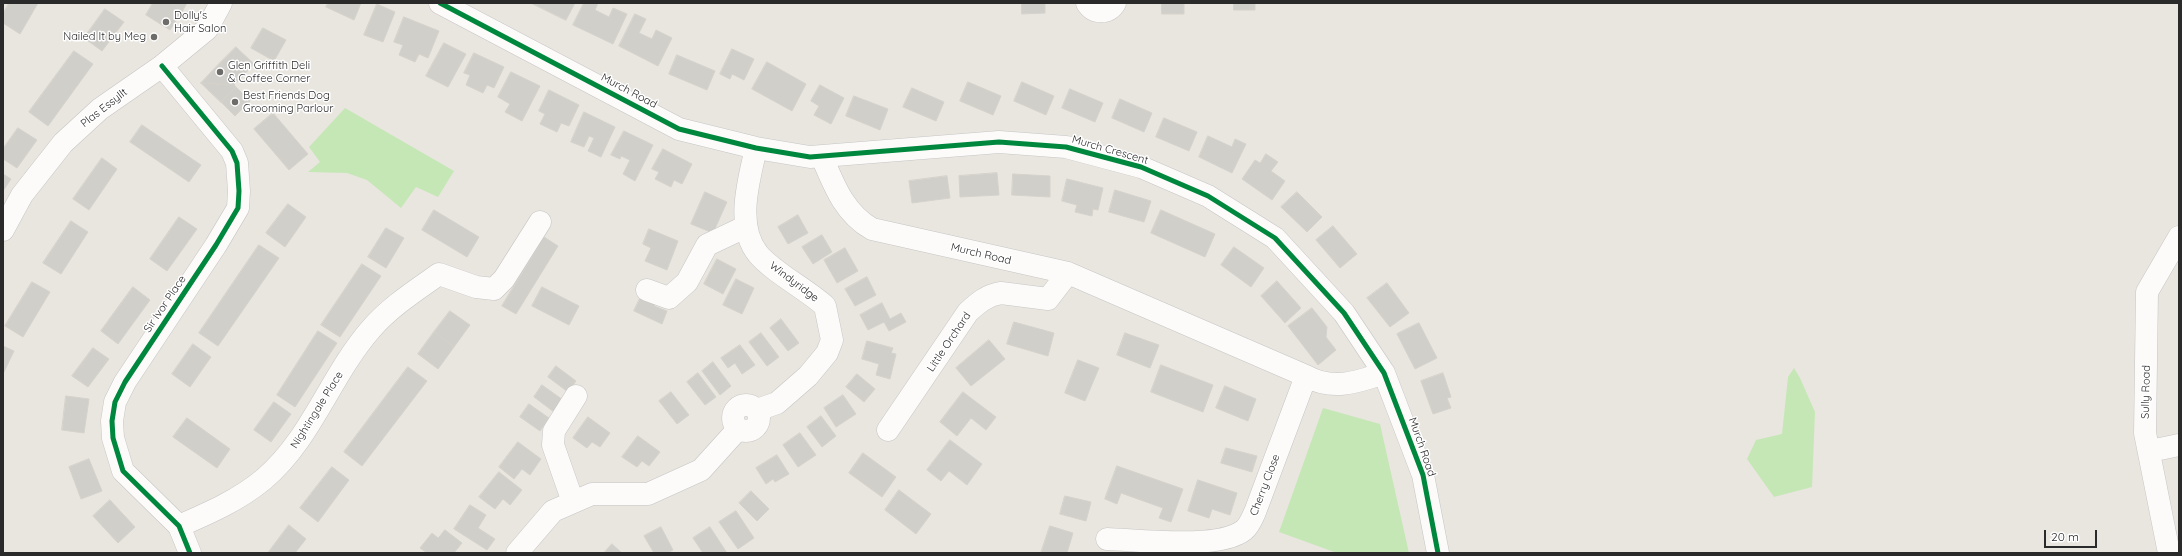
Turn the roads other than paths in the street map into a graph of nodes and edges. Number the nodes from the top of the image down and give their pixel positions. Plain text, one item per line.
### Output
1 (221, 3) edge
2 (440, 3) edge
3 (1087, 3) edge
4 (1115, 3) edge
5 (162, 66) junction
6 (756, 148) junction
7 (822, 157) junction
8 (540, 222) dead end
9 (745, 227) junction
10 (3, 230) edge
11 (2179, 237) edge
12 (1068, 274) junction
13 (647, 290) dead end
14 (1384, 373) junction
15 (1306, 376) junction
16 (576, 396) dead end
17 (888, 430) dead end
18 (2179, 444) edge
19 (2150, 451) junction
20 (573, 502) junction
21 (180, 526) junction
22 (1107, 539) dead end
23 (190, 553) edge
24 (517, 553) edge
25 (1438, 553) edge
26 (2169, 553) edge

1 - 5 street, Plas Essyllt
2 - 6 street, Murch Road
3 - 4 street
5 - 10 street, Plas Essyllt
5 - 21 street, Sir Ivor Place
6 - 7 street, Murch Road
6 - 9 street, Windyridge
7 - 12 street, Murch Road
7 - 14 street, Murch Crescent
8 - 21 street, Nightingale Place
9 - 13 street
9 - 20 street, Windyridge
11 - 19 street, Sully Road
12 - 15 street, Murch Road
12 - 17 street, Little Orchard
14 - 15 street, Murch Road
14 - 25 street, Murch Road
15 - 22 street, Cherry Close
16 - 20 street
18 - 19 street
19 - 26 street, Sully Road
20 - 24 street, Windyridge
21 - 23 street, Sir Ivor Place

